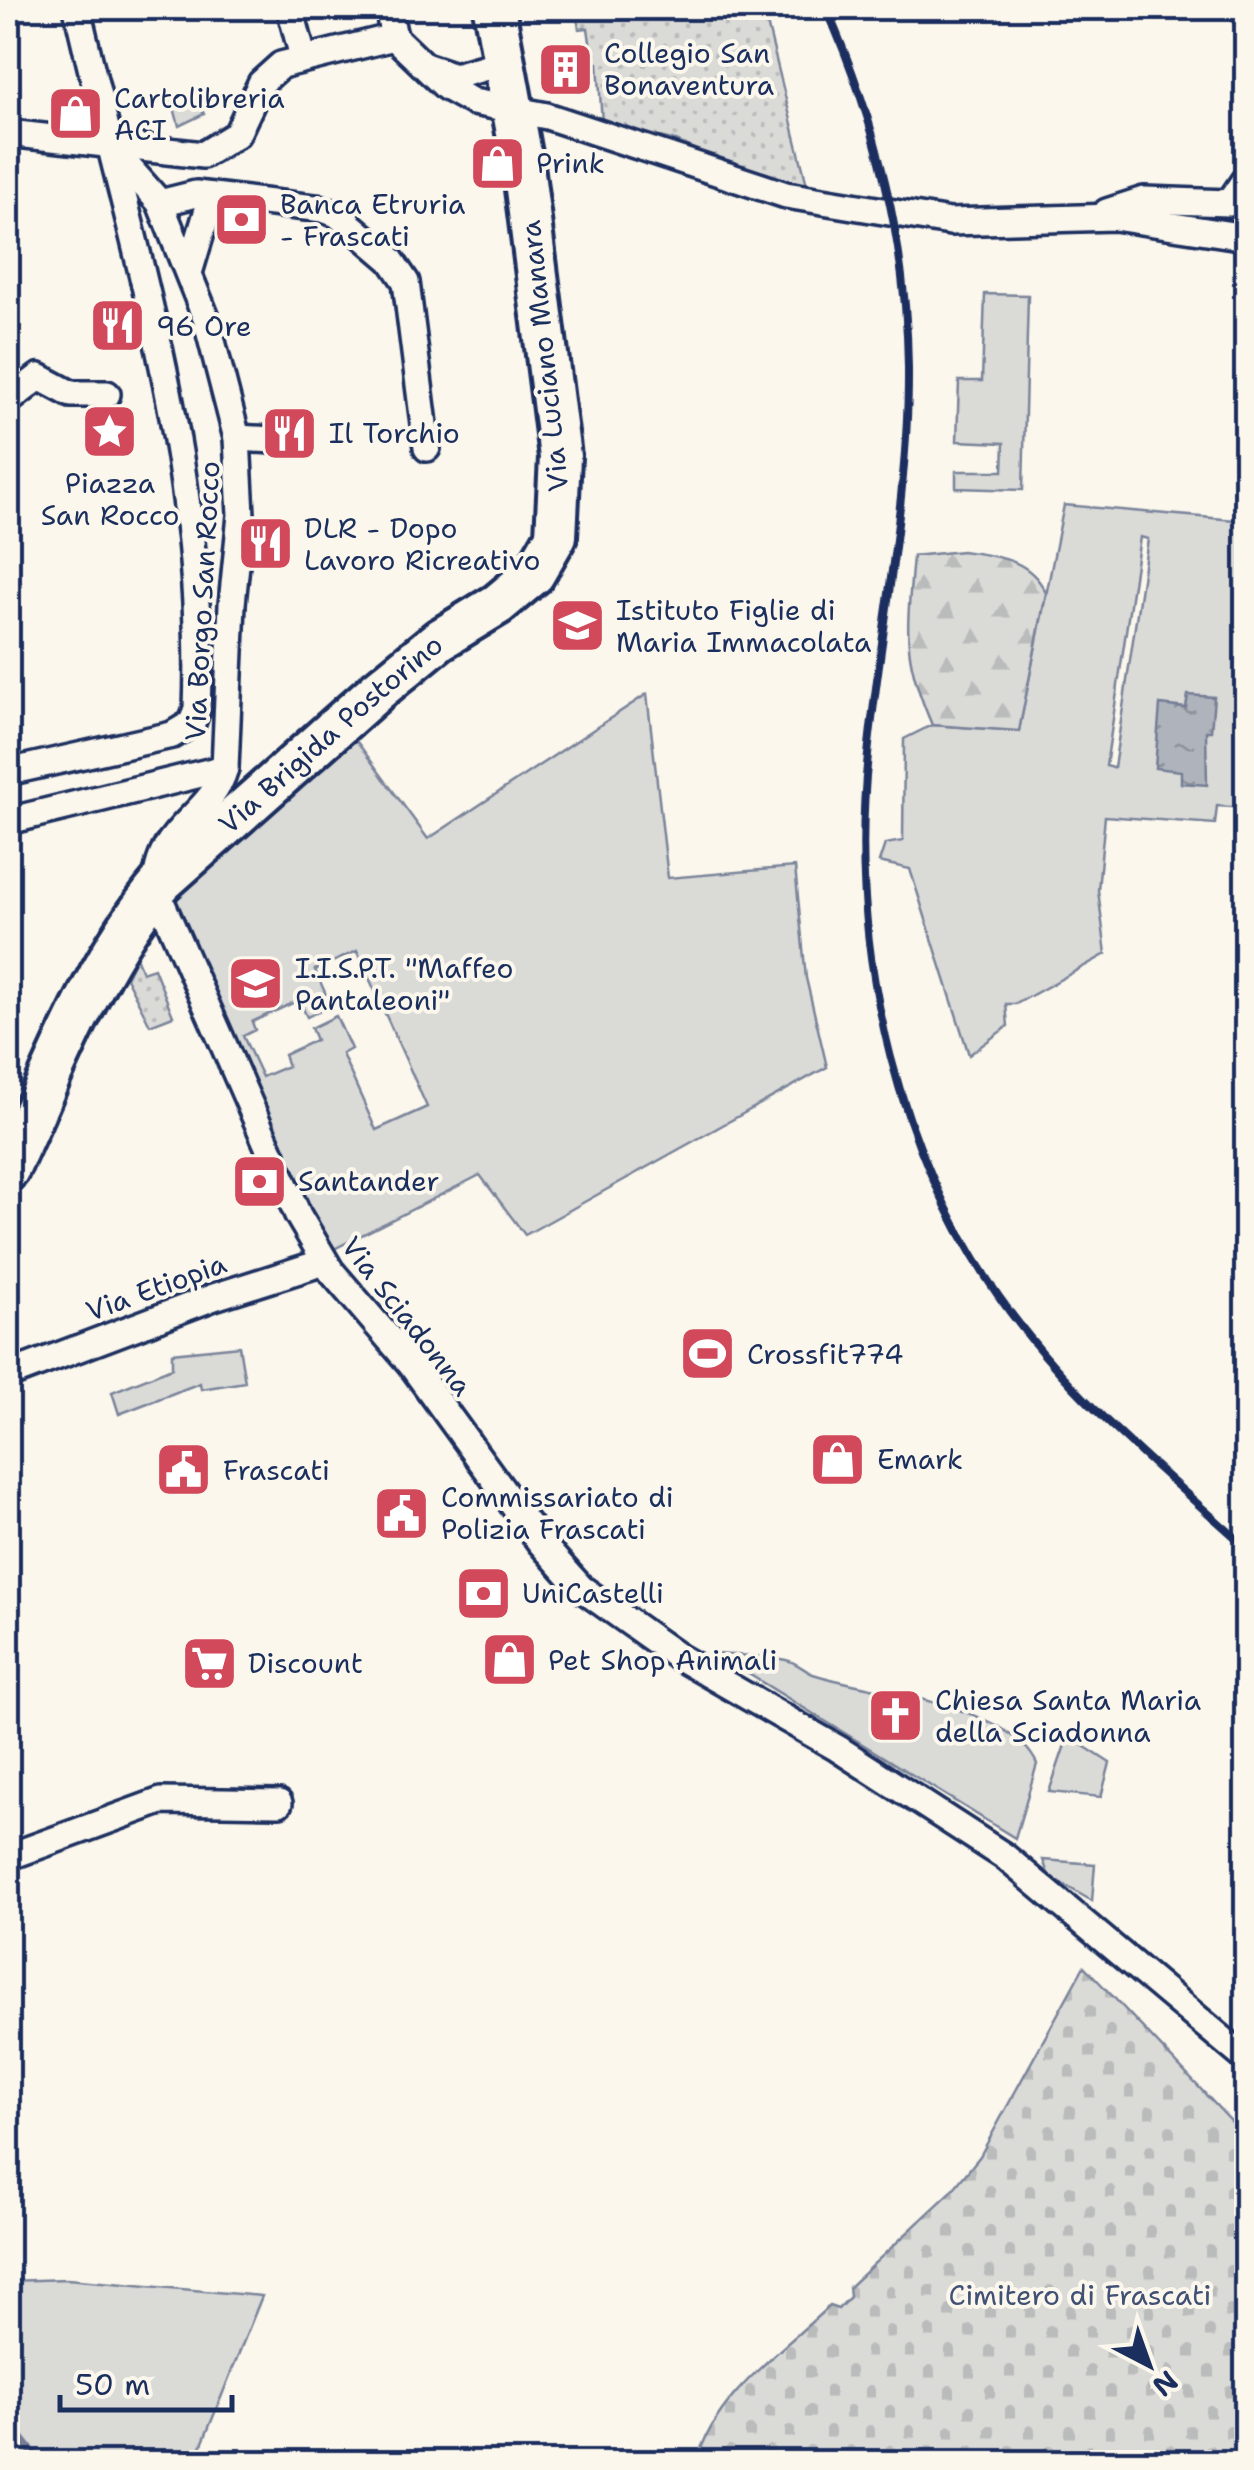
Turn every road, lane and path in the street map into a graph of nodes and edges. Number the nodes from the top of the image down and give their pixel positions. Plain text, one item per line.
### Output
1 (77, 8) edge
2 (290, 8) edge
3 (388, 8) edge
4 (494, 8) edge
5 (1240, 8) edge
6 (1246, 14) edge
7 (394, 38) junction
8 (303, 57) junction
9 (504, 62) junction
10 (422, 63) junction
11 (515, 109) junction
12 (8, 132) edge
13 (108, 144) junction
14 (1246, 178) edge
15 (212, 196) junction
16 (124, 198) junction
17 (156, 200) junction
18 (1101, 216) junction
19 (1246, 237) edge
20 (189, 273) junction
21 (107, 394) dead end
22 (8, 401) edge
23 (237, 438) junction
24 (291, 441) dead end
25 (427, 448) dead end
26 (516, 590) joint
27 (225, 768) junction
28 (8, 772) edge
29 (8, 821) edge
30 (156, 890) junction
31 (8, 1170) edge
32 (324, 1262) junction
33 (9, 1374) edge
34 (279, 1802) dead end
35 (8, 1857) edge
36 (1246, 2058) edge

1 - 13 street
2 - 8 street
3 - 7 street
4 - 9 main road, Via Luciano Manara
5 - 6 street
7 - 8 street
7 - 10 street
8 - 13 street
9 - 10 street
9 - 11 main road, Via Luciano Manara
10 - 11 street
11 - 18 street
11 - 26 main road, Via Luciano Manara
12 - 13 street
13 - 16 street
13 - 17 street, Via Borgo San Rocco
14 - 18 street
15 - 17 street
15 - 20 street
15 - 25 street
16 - 17 street
16 - 28 street
17 - 20 street, Via Borgo San Rocco
18 - 19 street
20 - 23 street, Via Borgo San Rocco
21 - 22 street
23 - 24 street
23 - 27 street, Via Borgo San Rocco
26 - 30 main road, Via Brigida Postorino
27 - 29 street
27 - 30 street, Via Borgo San Rocco
30 - 31 main road, Via Brigida Postorino
30 - 32 street, Via Sciadonna
32 - 33 street, Via Etiopia
32 - 36 street, Via Sciadonna
34 - 35 street

